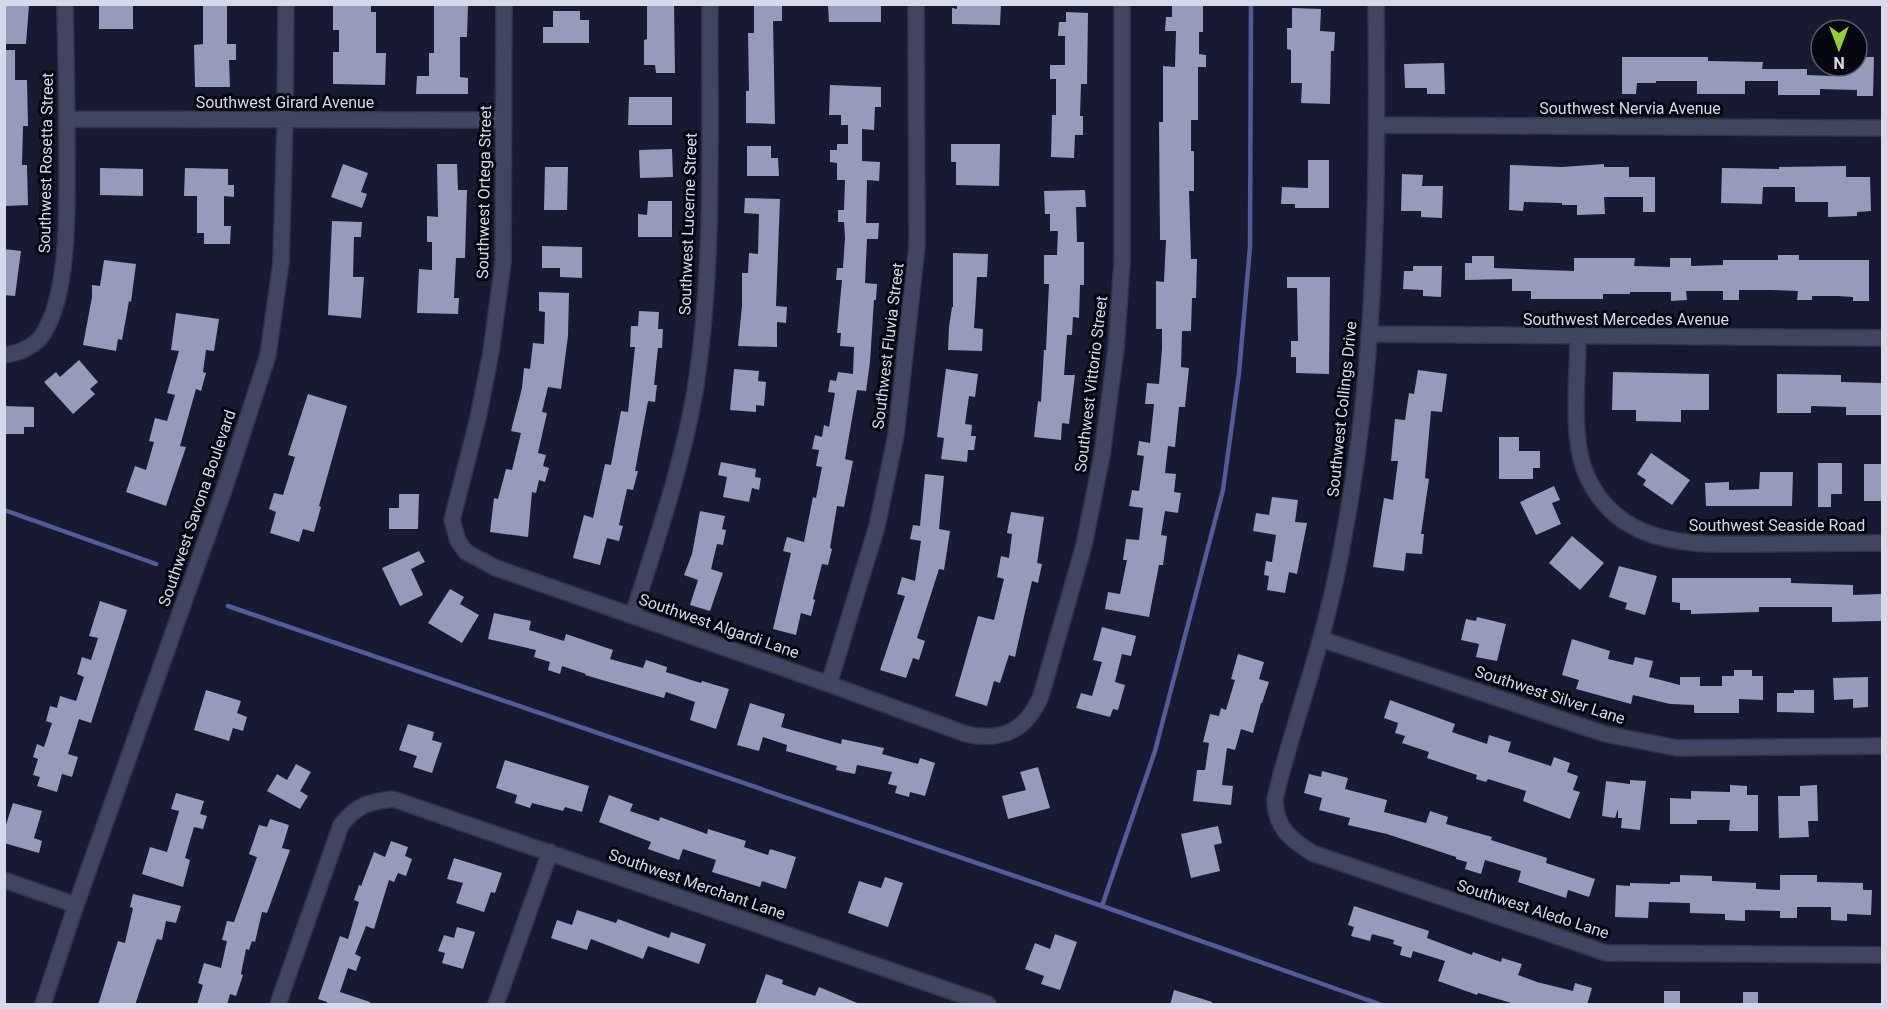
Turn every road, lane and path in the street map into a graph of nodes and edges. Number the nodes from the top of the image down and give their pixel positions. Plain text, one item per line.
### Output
1 (65, 4) edge
2 (286, 4) edge
3 (504, 4) edge
4 (710, 4) edge
5 (916, 4) edge
6 (1122, 4) edge
7 (1376, 4) edge
8 (67, 119) junction
9 (504, 120) junction
10 (285, 121) junction
11 (1378, 125) junction
12 (1882, 128) edge
13 (1369, 334) junction
14 (1578, 337) junction
15 (1882, 338) edge
16 (4, 355) edge
17 (452, 520) joint
18 (1882, 543) edge
19 (633, 615) junction
20 (1321, 639) junction
21 (829, 684) junction
22 (996, 737) joint
23 (1882, 746) edge
24 (1275, 809) joint
25 (550, 852) junction
26 (4, 880) edge
27 (76, 905) junction
28 (1882, 955) edge
29 (43, 1005) edge
30 (278, 1005) edge
31 (496, 1005) edge
32 (988, 1005) edge

1 - 8 street, Southwest Rosetta Street
2 - 10 street, Southwest Savona Boulevard
3 - 9 street, Southwest Ortega Street
4 - 19 street, Southwest Lucerne Street
5 - 21 street, Southwest Fluvia Street
6 - 22 street, Southwest Vittorio Street
7 - 11 street, Southwest Collings Drive
8 - 10 street, Southwest Girard Avenue
8 - 16 street, Southwest Rosetta Street
9 - 10 street, Southwest Girard Avenue
9 - 17 street, Southwest Ortega Street
10 - 27 street, Southwest Savona Boulevard
11 - 12 street, Southwest Nervia Avenue
11 - 13 street, Southwest Collings Drive
13 - 14 street, Southwest Mercedes Avenue
13 - 20 street, Southwest Collings Drive
14 - 15 street, Southwest Mercedes Avenue
14 - 18 street, Southwest Seaside Road
17 - 19 street, Southwest Algardi Lane
19 - 21 street, Southwest Algardi Lane
20 - 23 street, Southwest Silver Lane
20 - 24 street, Southwest Collings Drive
21 - 22 street, Southwest Algardi Lane
24 - 28 street, Southwest Aledo Lane
25 - 30 street, Southwest Merchant Lane
25 - 31 street
25 - 32 street, Southwest Merchant Lane
26 - 27 street
27 - 29 street, Southwest Savona Boulevard

